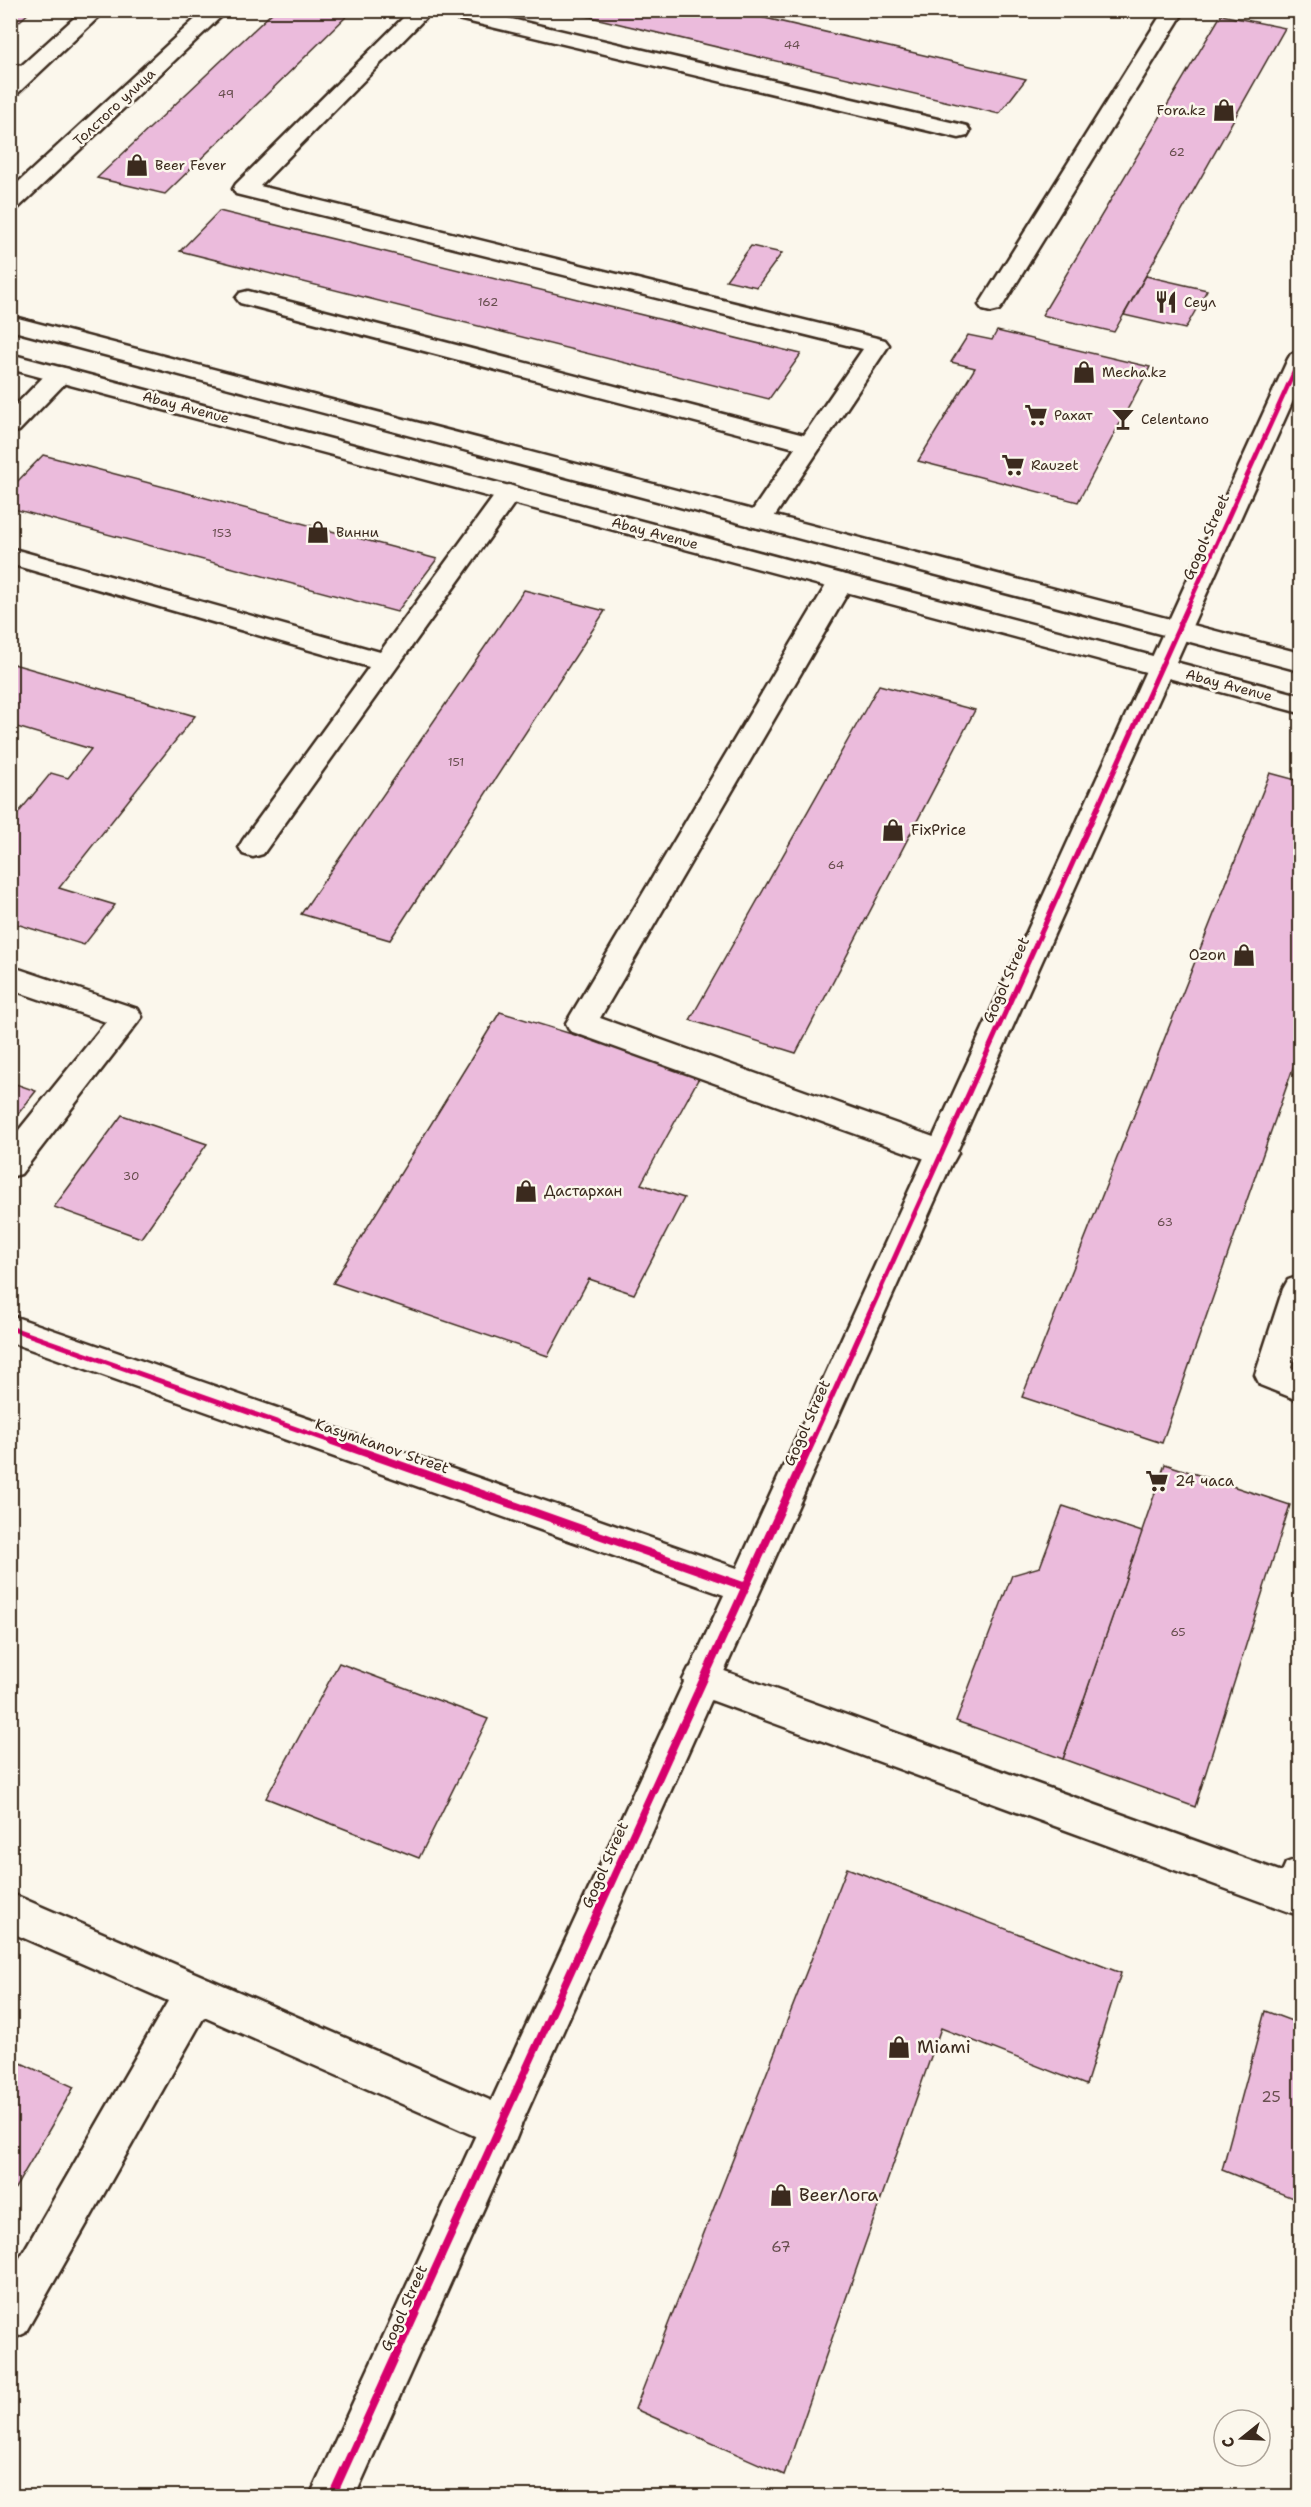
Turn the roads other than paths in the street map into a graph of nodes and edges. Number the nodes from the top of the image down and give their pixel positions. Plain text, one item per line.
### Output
1 (96, 10) edge
2 (218, 10) edge
3 (423, 10) edge
4 (445, 10) edge
5 (1174, 10) edge
6 (16, 77) edge
7 (959, 131) dead end
8 (10, 203) edge
9 (248, 298) dead end
10 (991, 305) dead end
11 (10, 323) edge
12 (1300, 359) edge
13 (10, 361) edge
14 (60, 374) junction
15 (10, 426) edge
16 (810, 444) junction
17 (508, 493) junction
18 (759, 520) junction
19 (10, 556) edge
20 (842, 582) junction
21 (1178, 630) junction
22 (1300, 662) edge
23 (387, 663) junction
24 (1160, 667) junction
25 (1300, 704) edge
26 (253, 847) dead end
27 (10, 977) edge
28 (942, 1153) junction
29 (10, 1165) edge
30 (1300, 1289) edge
31 (10, 1328) edge
32 (1300, 1387) edge
33 (746, 1587) junction
34 (702, 1680) junction
35 (1300, 1876) edge
36 (10, 1912) edge
37 (195, 1993) junction
38 (500, 2126) junction
39 (10, 2318) edge
40 (332, 2496) edge

1 - 6 street
2 - 8 street, Толстого улица
3 - 16 street
4 - 7 street
5 - 10 street
9 - 16 street
11 - 18 street
12 - 21 street, Gogol Street
13 - 14 street, Abay Avenue
14 - 15 street
14 - 17 street, Abay Avenue
16 - 18 street
17 - 20 street, Abay Avenue
17 - 23 street
18 - 21 street
19 - 23 street
20 - 24 street, Abay Avenue
20 - 28 street
21 - 22 street
21 - 24 street, Gogol Street
23 - 26 street
24 - 25 street, Abay Avenue
24 - 28 street, Gogol Street
27 - 29 street
28 - 33 street, Gogol Street
30 - 32 street
31 - 33 street, Kasymkanov Street
33 - 34 street, Gogol Street
34 - 35 street
34 - 38 street, Gogol Street
36 - 37 street
37 - 38 street
37 - 39 street
38 - 40 street, Gogol Street

